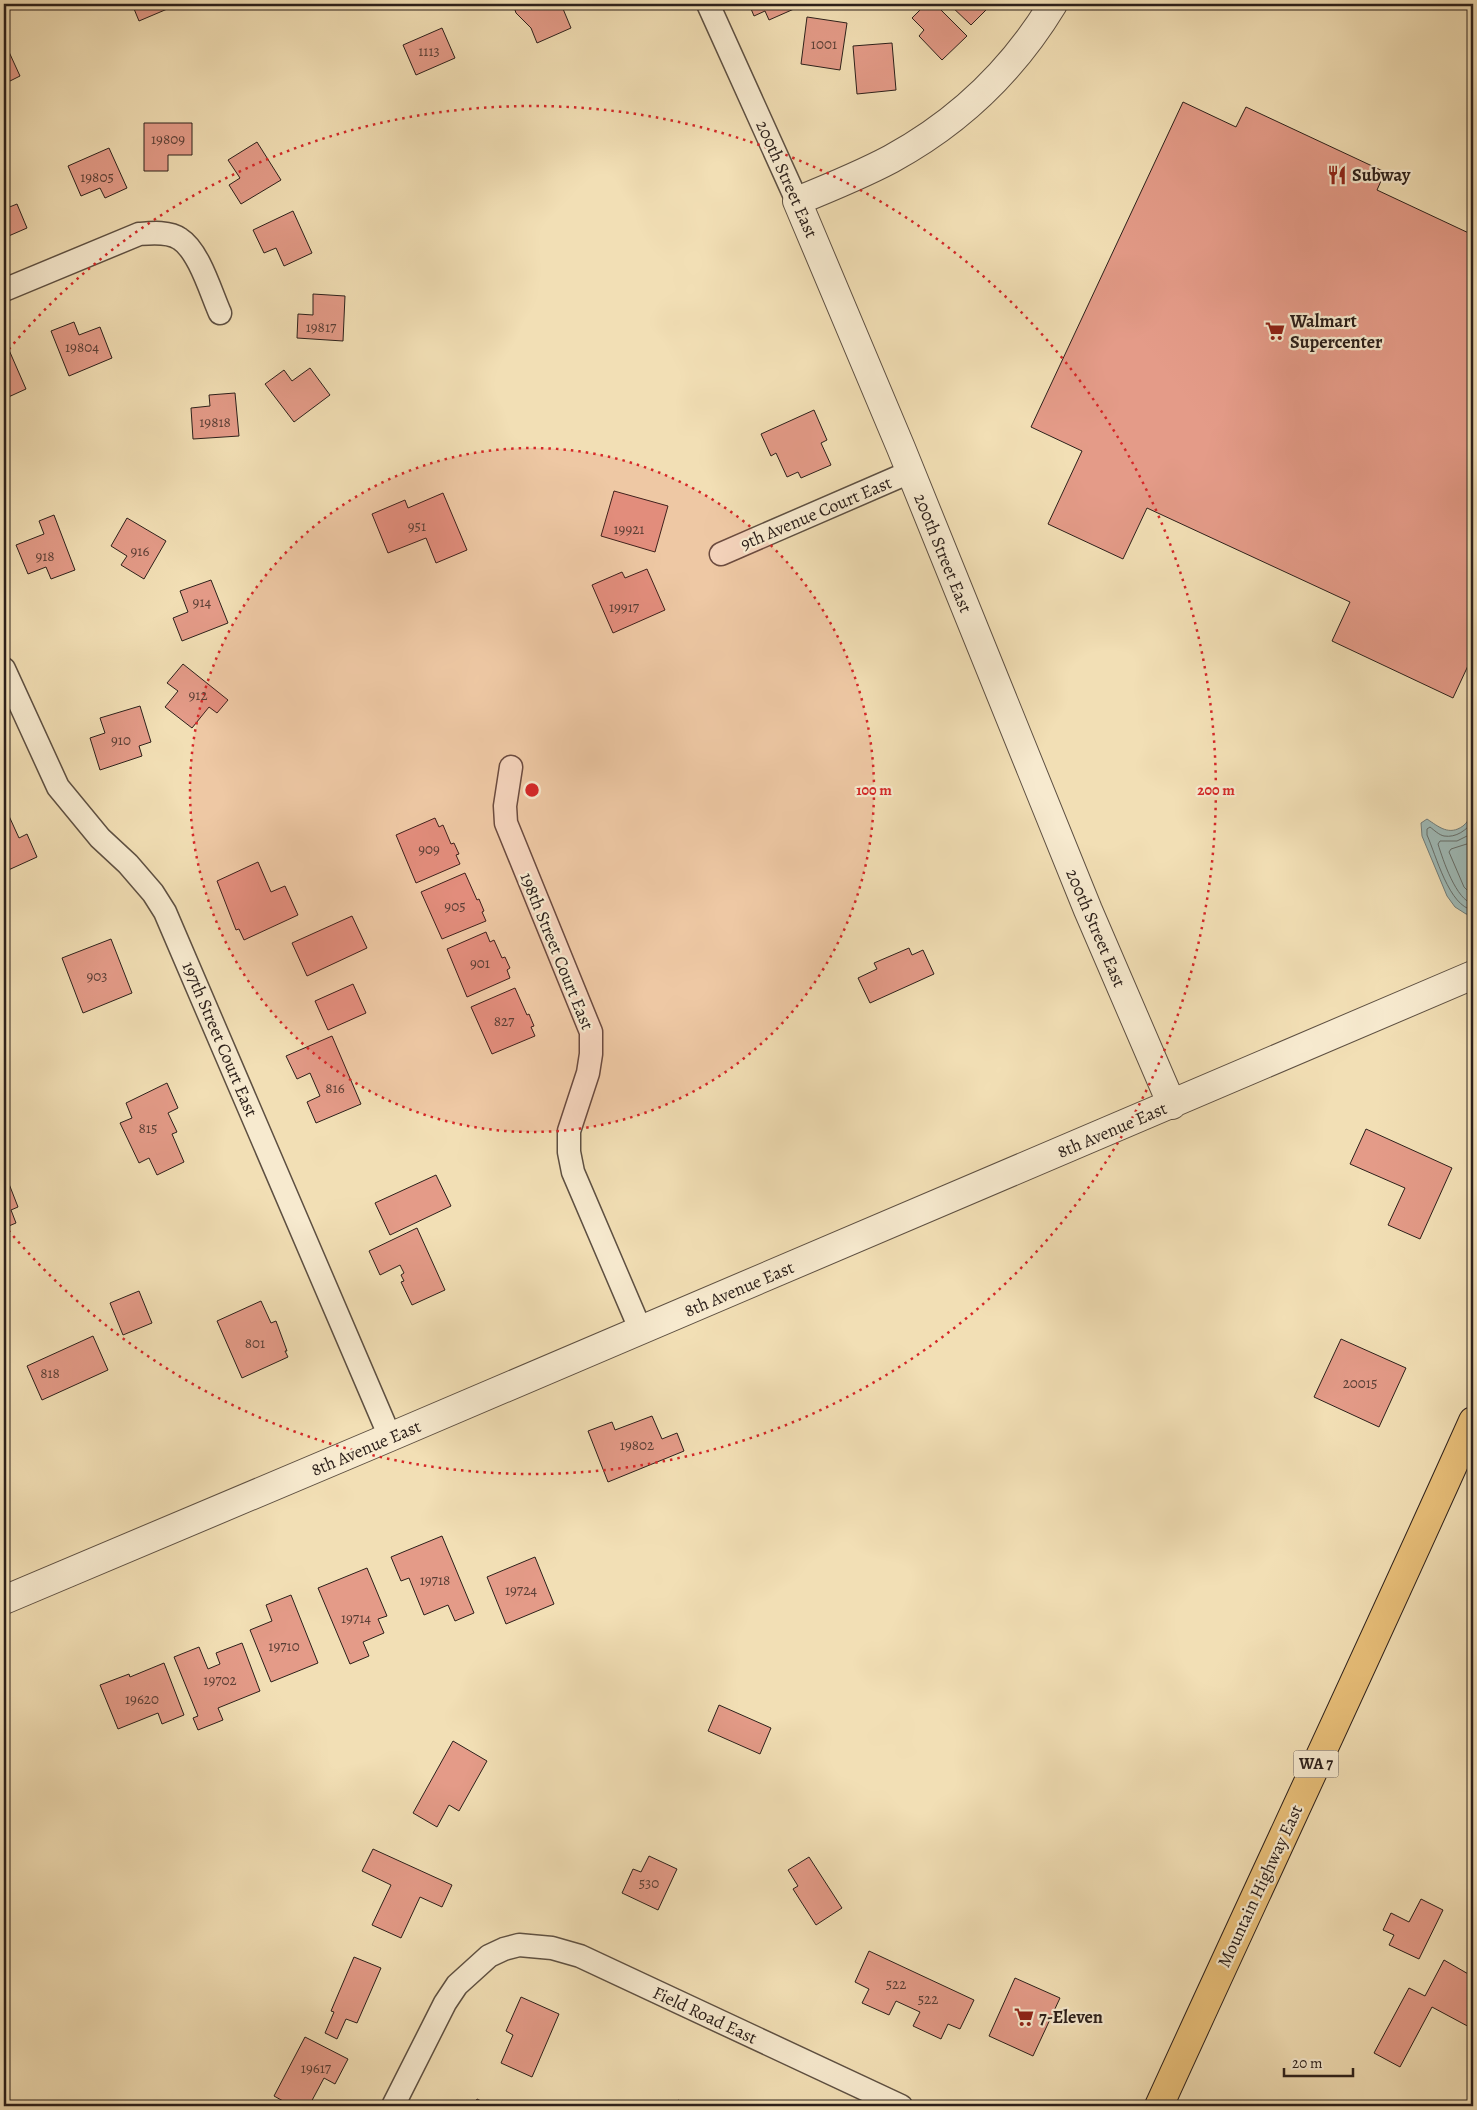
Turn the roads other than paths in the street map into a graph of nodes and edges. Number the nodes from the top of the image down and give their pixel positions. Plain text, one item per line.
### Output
1 (708, 4) edge
2 (1053, 4) edge
3 (797, 201) junction
4 (4, 290) edge
5 (220, 313) dead end
6 (910, 472) junction
7 (721, 554) dead end
8 (4, 669) edge
9 (511, 767) dead end
10 (1473, 975) edge
11 (1172, 1105) junction
12 (641, 1331) junction
13 (1473, 1421) edge
14 (390, 1437) junction
15 (4, 1600) edge
16 (393, 2106) edge
17 (901, 2106) edge
18 (1158, 2106) edge

1 - 3 street, 200th Street East
2 - 3 street
3 - 6 street, 200th Street East
4 - 5 street
6 - 7 street, 9th Avenue Court East
6 - 11 street, 200th Street East
8 - 14 street, 197th Street Court East
9 - 12 street, 198th Street Court East
10 - 11 street, 8th Avenue East
11 - 12 street, 8th Avenue East
12 - 14 street, 8th Avenue East
13 - 18 main road, Mountain Highway East / WA 7
14 - 15 street, 8th Avenue East
16 - 17 street, Field Road East

